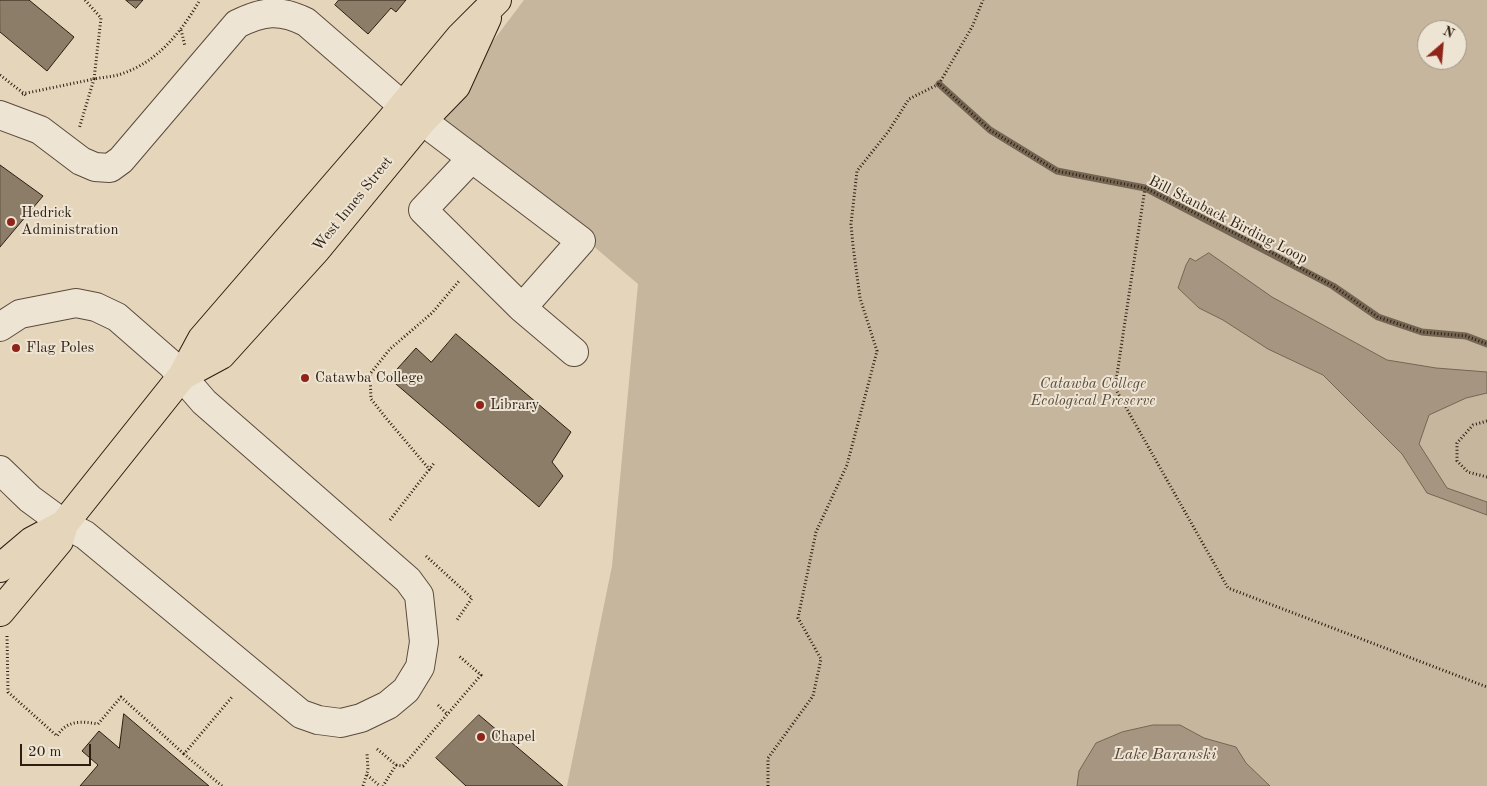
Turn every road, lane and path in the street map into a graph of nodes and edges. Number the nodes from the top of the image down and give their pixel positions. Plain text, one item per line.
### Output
1 (85, 0) edge
2 (200, 0) edge
3 (983, 0) edge
4 (495, 3) edge
5 (0, 75) edge
6 (94, 79) junction
7 (939, 84) junction
8 (16, 94) dead end
9 (24, 94) junction
10 (31, 100) dead end
11 (412, 113) junction
12 (0, 115) edge
13 (76, 138) dead end
14 (472, 158) junction
15 (1145, 188) junction
16 (476, 262) junction
17 (522, 308) junction
18 (0, 327) edge
19 (1487, 344) edge
20 (574, 352) dead end
21 (182, 376) junction
22 (1487, 422) edge
23 (435, 462) dead end
24 (0, 470) edge
25 (430, 470) junction
26 (1487, 477) edge
27 (390, 520) dead end
28 (64, 524) junction
29 (426, 556) dead end
30 (0, 568) edge
31 (4, 620) edge
32 (457, 620) dead end
33 (459, 656) dead end
34 (1487, 687) edge
35 (232, 697) dead end
36 (438, 705) dead end
37 (447, 714) junction
38 (377, 749) dead end
39 (367, 753) dead end
40 (184, 754) junction
41 (396, 765) junction
42 (367, 775) junction
43 (222, 786) edge
44 (363, 786) edge
45 (381, 786) edge
46 (768, 786) edge

1 - 6 path
2 - 6 path
3 - 7 path
4 - 11 main road, West Innes Street
5 - 9 path
6 - 9 path
6 - 13 path
7 - 15 path, Bill Stanback Birding Loop
7 - 46 path
8 - 9 path
9 - 10 path
11 - 12 lane
11 - 14 lane
11 - 21 main road, West Innes Street
14 - 16 lane
14 - 17 lane
15 - 19 path, Bill Stanback Birding Loop
15 - 34 path
16 - 17 lane
16 - 25 path
17 - 20 lane
18 - 21 lane
21 - 28 main road, West Innes Street
21 - 28 lane
22 - 26 path
23 - 25 path
24 - 28 lane
25 - 27 path
28 - 30 main road, West Innes Street
28 - 31 main road, West Innes Street
29 - 32 path
31 - 40 path
33 - 37 path
35 - 40 path
36 - 37 path
37 - 41 path
38 - 41 path
39 - 42 path
40 - 43 path
41 - 45 path
42 - 44 path
42 - 45 path

